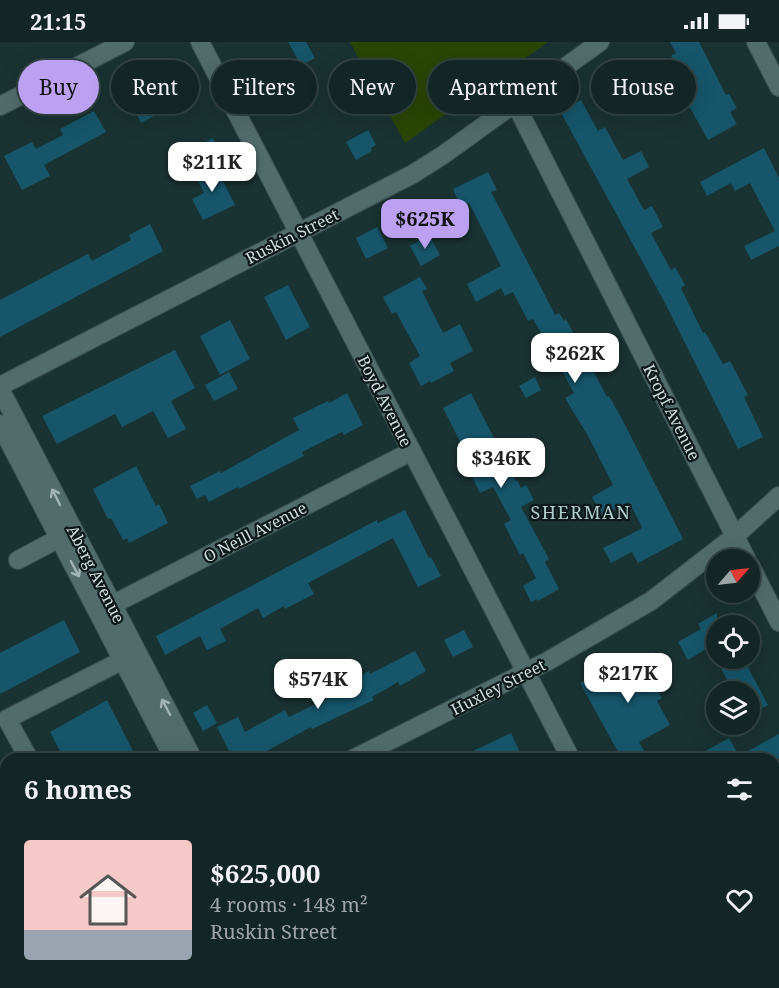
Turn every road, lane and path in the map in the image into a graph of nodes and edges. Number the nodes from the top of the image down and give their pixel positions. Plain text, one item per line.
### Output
1 (125, 42) edge
2 (200, 42) edge
3 (600, 42) edge
4 (756, 42) edge
5 (575, 60) edge
6 (779, 87) edge
7 (0, 106) edge
8 (500, 114) edge
9 (521, 114) edge
10 (299, 233) junction
11 (0, 387) edge
12 (0, 424) edge
13 (412, 451) junction
14 (779, 496) edge
15 (66, 534) junction
16 (735, 536) junction
17 (742, 549) edge
18 (18, 560) dead end
19 (760, 585) edge
20 (105, 608) junction
21 (779, 622) edge
22 (123, 660) junction
23 (526, 673) junction
24 (26, 753) edge
25 (171, 753) edge
26 (190, 753) edge
27 (365, 753) edge
28 (568, 753) edge

1 - 7 street
2 - 10 street, Boyd Avenue
3 - 5 street, Ruskin Street
4 - 6 street
8 - 10 street, Ruskin Street
9 - 16 street, Kropf Avenue
10 - 11 street, Ruskin Street
10 - 13 street, Boyd Avenue
15 -> 11 street, Aberg Avenue
12 - 15 street, Aberg Avenue
13 - 20 street, O Neill Avenue
13 - 23 street, Boyd Avenue
14 - 16 street, Huxley Street
15 - 18 street
15 - 20 street, Aberg Avenue
16 - 17 street, Kropf Avenue
16 - 23 street, Huxley Street
19 - 21 street
20 - 22 street, Aberg Avenue
26 -> 20 street, Aberg Avenue
22 - 24 street
22 - 25 street, Aberg Avenue
23 - 27 street, Huxley Street
23 - 28 street, Boyd Avenue

